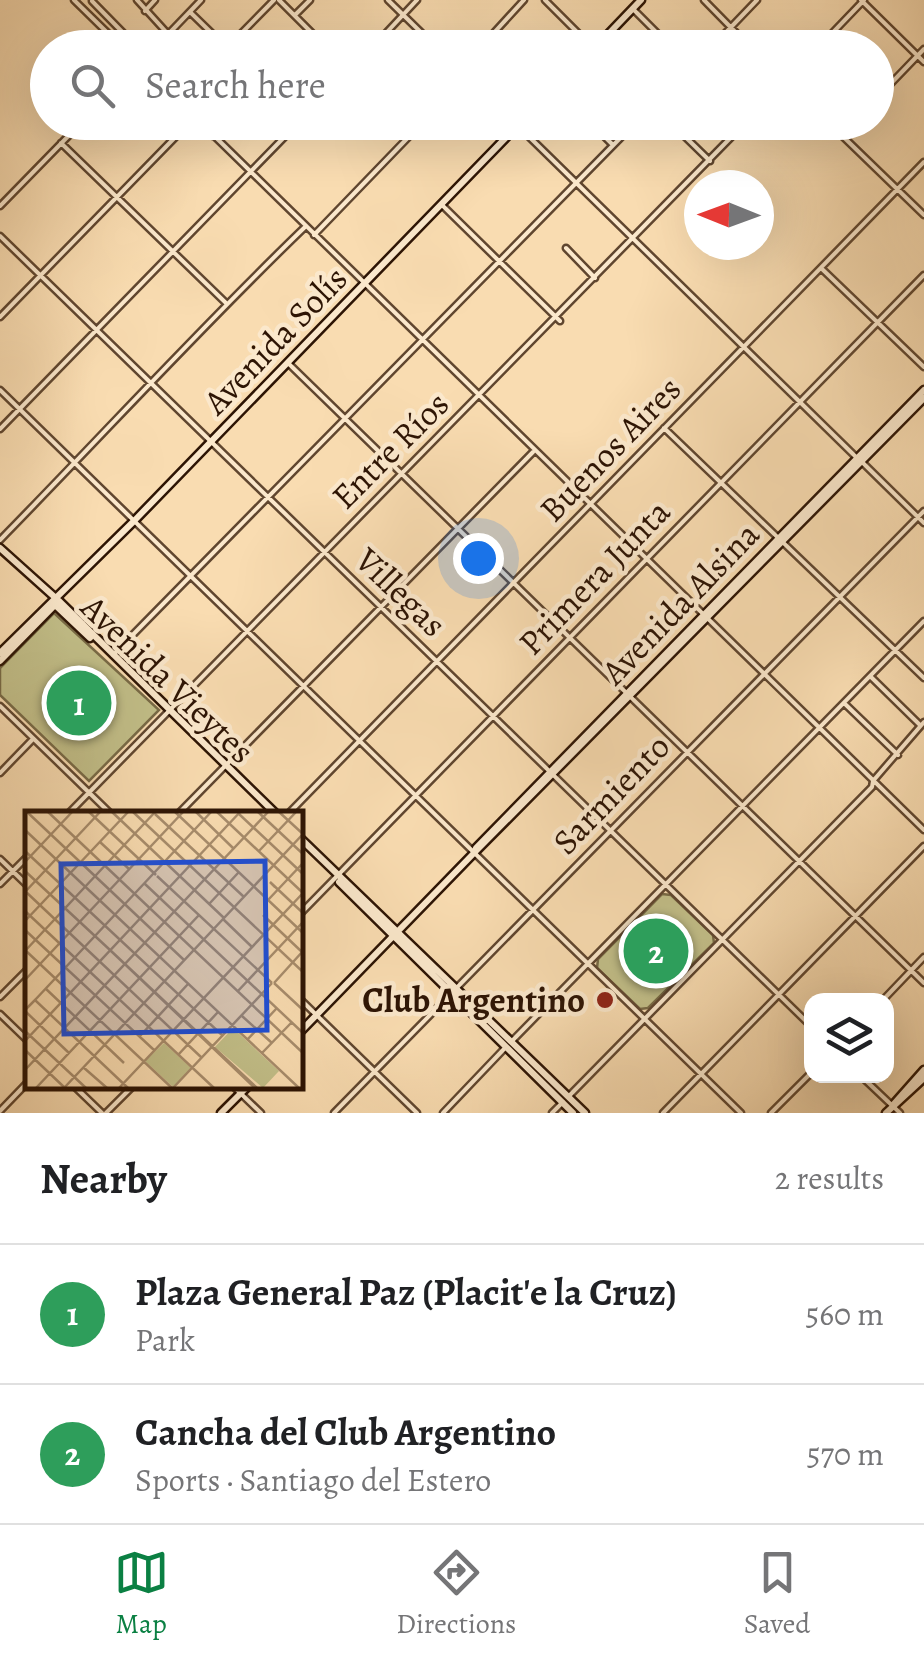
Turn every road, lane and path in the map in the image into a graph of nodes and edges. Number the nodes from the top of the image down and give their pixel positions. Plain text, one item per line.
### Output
1 (74, 0) edge
2 (136, 0) edge
3 (155, 0) edge
4 (201, 0) edge
5 (277, 0) edge
6 (310, 0) edge
7 (388, 0) edge
8 (417, 0) edge
9 (524, 0) edge
10 (545, 0) edge
11 (642, 0) edge
12 (704, 0) edge
13 (757, 0) edge
14 (92, 1) edge
15 (862, 1) edge
16 (633, 9) junction
17 (145, 11) junction
18 (190, 12) junction
19 (403, 14) junction
20 (295, 15) junction
21 (731, 27) junction
22 (105, 30) edge
23 (120, 30) edge
24 (164, 30) edge
25 (172, 30) edge
26 (208, 30) edge
27 (245, 30) edge
28 (309, 30) edge
29 (388, 30) edge
30 (419, 30) edge
31 (496, 30) edge
32 (576, 30) edge
33 (612, 30) edge
34 (654, 30) edge
35 (728, 30) edge
36 (734, 30) edge
37 (835, 30) edge
38 (891, 30) edge
39 (894, 33) edge
40 (924, 49) edge
41 (917, 56) junction
42 (924, 62) edge
43 (894, 80) edge
44 (64, 140) edge
45 (172, 140) edge
46 (217, 140) edge
47 (282, 140) edge
48 (405, 140) edge
49 (503, 140) edge
50 (534, 140) edge
51 (608, 140) edge
52 (618, 140) edge
53 (688, 140) edge
54 (729, 140) edge
55 (846, 140) edge
56 (61, 143) junction
57 (613, 145) junction
58 (710, 161) junction
59 (924, 162) edge
60 (250, 173) junction
61 (577, 183) junction
62 (897, 189) junction
63 (117, 197) junction
64 (442, 205) junction
65 (0, 206) edge
66 (924, 215) edge
67 (305, 226) junction
68 (314, 235) junction
69 (0, 236) edge
70 (634, 238) junction
71 (566, 248) dead end
72 (173, 252) junction
73 (500, 264) junction
74 (821, 268) junction
75 (924, 275) edge
76 (40, 276) junction
77 (595, 278) junction
78 (364, 284) junction
79 (226, 303) junction
80 (0, 317) edge
81 (558, 319) junction
82 (878, 322) junction
83 (96, 330) junction
84 (423, 342) junction
85 (743, 346) junction
86 (288, 363) junction
87 (924, 367) edge
88 (152, 384) junction
89 (0, 390) edge
90 (924, 390) edge
91 (478, 396) junction
92 (924, 398) edge
93 (800, 402) junction
94 (20, 409) junction
95 (346, 420) junction
96 (664, 428) junction
97 (0, 429) edge
98 (211, 442) junction
99 (534, 451) junction
100 (859, 460) junction
101 (75, 463) junction
102 (402, 474) junction
103 (722, 482) junction
104 (268, 498) junction
105 (591, 505) junction
106 (924, 511) edge
107 (918, 517) junction
108 (134, 521) junction
109 (924, 523) edge
110 (458, 529) junction
111 (781, 539) junction
112 (0, 540) edge
113 (0, 548) edge
114 (324, 552) junction
115 (646, 560) junction
116 (191, 577) junction
117 (514, 584) junction
118 (840, 596) junction
119 (56, 601) junction
120 (381, 608) junction
121 (705, 617) junction
122 (923, 624) edge
123 (247, 631) junction
124 (570, 638) junction
125 (895, 650) junction
126 (0, 653) edge
127 (113, 656) junction
128 (0, 661) edge
129 (437, 662) junction
130 (764, 674) junction
131 (870, 676) junction
132 (924, 678) edge
133 (303, 686) junction
134 (628, 695) junction
135 (844, 703) junction
136 (0, 706) edge
137 (168, 711) junction
138 (493, 716) junction
139 (922, 724) edge
140 (819, 728) junction
141 (33, 739) junction
142 (360, 742) junction
143 (687, 752) junction
144 (898, 755) junction
145 (224, 767) junction
146 (0, 773) edge
147 (551, 774) junction
148 (873, 780) junction
149 (89, 793) junction
150 (415, 796) junction
151 (742, 806) junction
152 (71, 811) edge
153 (108, 811) edge
154 (181, 811) edge
155 (270, 811) edge
156 (292, 811) edge
157 (924, 830) edge
158 (610, 831) junction
159 (302, 842) edge
160 (924, 846) edge
161 (474, 854) junction
162 (0, 859) edge
163 (25, 859) edge
164 (799, 861) junction
165 (13, 872) junction
166 (336, 876) junction
167 (25, 883) edge
168 (0, 884) edge
169 (666, 884) junction
170 (532, 910) junction
171 (302, 912) edge
172 (855, 916) junction
173 (396, 934) junction
174 (722, 940) junction
175 (924, 957) edge
176 (588, 964) junction
177 (911, 971) junction
178 (25, 972) edge
179 (924, 983) edge
180 (454, 990) junction
181 (889, 993) edge
182 (778, 995) junction
183 (0, 997) edge
184 (302, 1000) edge
185 (0, 1014) edge
186 (317, 1015) junction
187 (644, 1019) junction
188 (804, 1019) edge
189 (302, 1030) edge
190 (25, 1037) edge
191 (509, 1044) junction
192 (374, 1071) junction
193 (701, 1074) junction
194 (924, 1074) edge
195 (804, 1080) edge
196 (869, 1083) edge
197 (25, 1085) edge
198 (76, 1088) edge
199 (84, 1088) edge
200 (131, 1088) edge
201 (236, 1088) edge
202 (246, 1088) edge
203 (80, 1092) junction
204 (241, 1092) junction
205 (566, 1100) junction
206 (893, 1106) junction
207 (0, 1110) edge
208 (104, 1113) edge
209 (221, 1113) edge
210 (261, 1113) edge
211 (334, 1113) edge
212 (417, 1113) edge
213 (442, 1113) edge
214 (552, 1113) edge
215 (573, 1113) edge
216 (585, 1113) edge
217 (663, 1113) edge
218 (742, 1113) edge
219 (771, 1113) edge
220 (886, 1113) edge
221 (900, 1113) edge

1 - 22 street
2 - 17 street
3 - 17 street
4 - 18 street
5 - 20 street
5 - 27 street
6 - 20 street
7 - 19 street
8 - 19 street
9 - 31 street
10 - 32 street
11 - 16 street
12 - 21 street
13 - 21 street
14 - 23 street
15 - 37 street
15 - 38 street
16 - 33 street
16 - 34 street
17 - 24 street
18 - 25 street
18 - 26 street
19 - 29 street
19 - 30 street
20 - 28 street
21 - 35 street
21 - 36 street
39 - 41 street
40 - 41 street
41 - 42 street
41 - 43 street
44 - 56 street
45 - 63 street
46 - 60 street
47 - 60 street
48 - 68 street
49 - 64 street, Avenida Solís
50 - 61 street
51 - 57 street
52 - 57 street
53 - 58 street
54 - 58 street, Entre Ríos
55 - 62 street
56 - 63 street
56 - 65 street
57 - 61 street
58 - 70 street, Entre Ríos
59 - 62 street, Buenos Aires
60 - 67 street
60 - 72 street
61 - 70 street
61 - 73 street
62 - 66 street
62 - 74 street, Buenos Aires
63 - 72 street
63 - 76 street
64 - 73 street
64 - 78 street, Avenida Solís
67 - 68 street
67 - 79 street
68 - 78 street
69 - 76 street, Villegas
70 - 77 street, Entre Ríos
70 - 85 street
71 - 77 street
72 - 79 street
72 - 83 street
73 - 81 street
73 - 84 street
74 - 82 street
74 - 85 street, Buenos Aires
75 - 82 street, Primera Junta
76 - 80 street
76 - 83 street, Villegas
77 - 81 street, Entre Ríos
78 - 84 street
78 - 86 street, Avenida Solís
79 - 88 street
81 - 91 street, Entre Ríos
82 - 87 street
82 - 93 street, Primera Junta
83 - 88 street, Villegas
83 - 94 street
84 - 91 street
84 - 95 street
85 - 93 street
85 - 96 street, Buenos Aires
86 - 95 street
86 - 98 street, Avenida Solís
88 - 98 street, Villegas
88 - 101 street
89 - 94 street
90 - 100 street, Avenida Alsina
91 - 99 street
91 - 102 street, Entre Ríos
92 - 100 street, Avenida Alsina
93 - 100 street
93 - 103 street, Primera Junta
94 - 97 street
94 - 101 street
95 - 102 street
95 - 104 street
96 - 103 street
96 - 105 street, Buenos Aires
98 - 104 street, Villegas
98 - 108 street, Avenida Solís
99 - 105 street
99 - 110 street
100 - 107 street
100 - 111 street, Avenida Alsina
101 - 108 street
101 - 112 street
102 - 110 street
102 - 114 street, Entre Ríos
103 - 111 street
103 - 115 street, Primera Junta
104 - 114 street, Villegas
104 - 116 street
105 - 115 street
105 - 117 street, Buenos Aires
106 - 107 street, Sarmiento
107 - 109 street
107 - 118 street, Sarmiento
108 - 116 street
108 - 119 street, Avenida Solís
110 - 117 street
110 - 120 street
111 - 118 street
111 - 121 street, Avenida Alsina
113 - 119 street, Avenida Vieytes
114 - 120 street, Villegas
114 - 123 street, Entre Ríos
115 - 121 street
115 - 124 street, Primera Junta
116 - 123 street
116 - 127 street
117 - 124 street
117 - 129 street, Buenos Aires
118 - 125 street
118 - 130 street, Sarmiento
119 - 126 street, Avenida Solís
119 - 127 street, Avenida Vieytes
119 - 128 street, Avenida Solís
119 - 137 street, Avenida Vieytes
120 - 129 street, Villegas
120 - 133 street
121 - 130 street
121 - 134 street, Avenida Alsina
122 - 125 street
123 - 133 street
123 - 137 street, Entre Ríos
124 - 134 street
124 - 138 street, Primera Junta
125 - 131 street
125 - 132 street
127 - 137 street, Avenida Vieytes
129 - 138 street, Villegas
129 - 142 street, Buenos Aires
130 - 140 street
130 - 143 street, Sarmiento
131 - 135 street
131 - 139 street
133 - 142 street
133 - 145 street
134 - 143 street
134 - 147 street, Avenida Alsina
135 - 140 street
135 - 144 street
136 - 141 street
137 - 145 street, Avenida Vieytes
137 - 149 street, Entre Ríos
138 - 147 street, Villegas
138 - 150 street, Primera Junta
139 - 144 street
140 - 148 street
140 - 151 street
141 - 146 street
141 - 149 street
142 - 150 street
142 - 156 street, Buenos Aires
143 - 151 street
143 - 158 street, Sarmiento
144 - 148 street
145 - 154 street
145 - 155 street, Avenida Vieytes
147 - 158 street, Villegas
147 - 161 street, Avenida Alsina
148 - 157 street
148 - 164 street
149 - 152 street, Entre Ríos
149 - 153 street
150 - 161 street
150 - 166 street, Primera Junta
151 - 164 street
151 - 169 street
158 - 169 street, Villegas
158 - 170 street, Sarmiento
159 - 166 street
160 - 172 street
161 - 170 street
161 - 173 street, Avenida Alsina
162 - 165 street
163 - 165 street
164 - 172 street
164 - 174 street
165 - 167 street
165 - 168 street
166 - 171 street, Primera Junta
166 - 173 street
169 - 174 street, Villegas
169 - 176 street
170 - 176 street
170 - 180 street, Sarmiento
172 - 177 street
172 - 182 street
173 - 180 street
173 - 186 street, Avenida Alsina
174 - 182 street, Villegas
174 - 187 street
175 - 177 street
176 - 187 street
176 - 191 street
177 - 179 street
177 - 181 street
178 - 183 street
180 - 191 street
180 - 192 street, Sarmiento
182 - 188 street, Villegas
182 - 193 street
184 - 186 street
185 - 190 street
186 - 189 street, Avenida Alsina
186 - 192 street
187 - 193 street
187 - 205 street
191 - 205 street
191 - 213 street
192 - 211 street, Sarmiento
192 - 212 street
193 - 217 street
193 - 218 street
194 - 206 street
195 - 219 street
196 - 206 street
197 - 207 street
198 - 203 street
199 - 203 street
200 - 208 street
201 - 204 street
202 - 204 street
203 - 208 street
204 - 209 street
204 - 210 street
205 - 214 street
205 - 215 street
205 - 216 street
206 - 220 street
206 - 221 street

